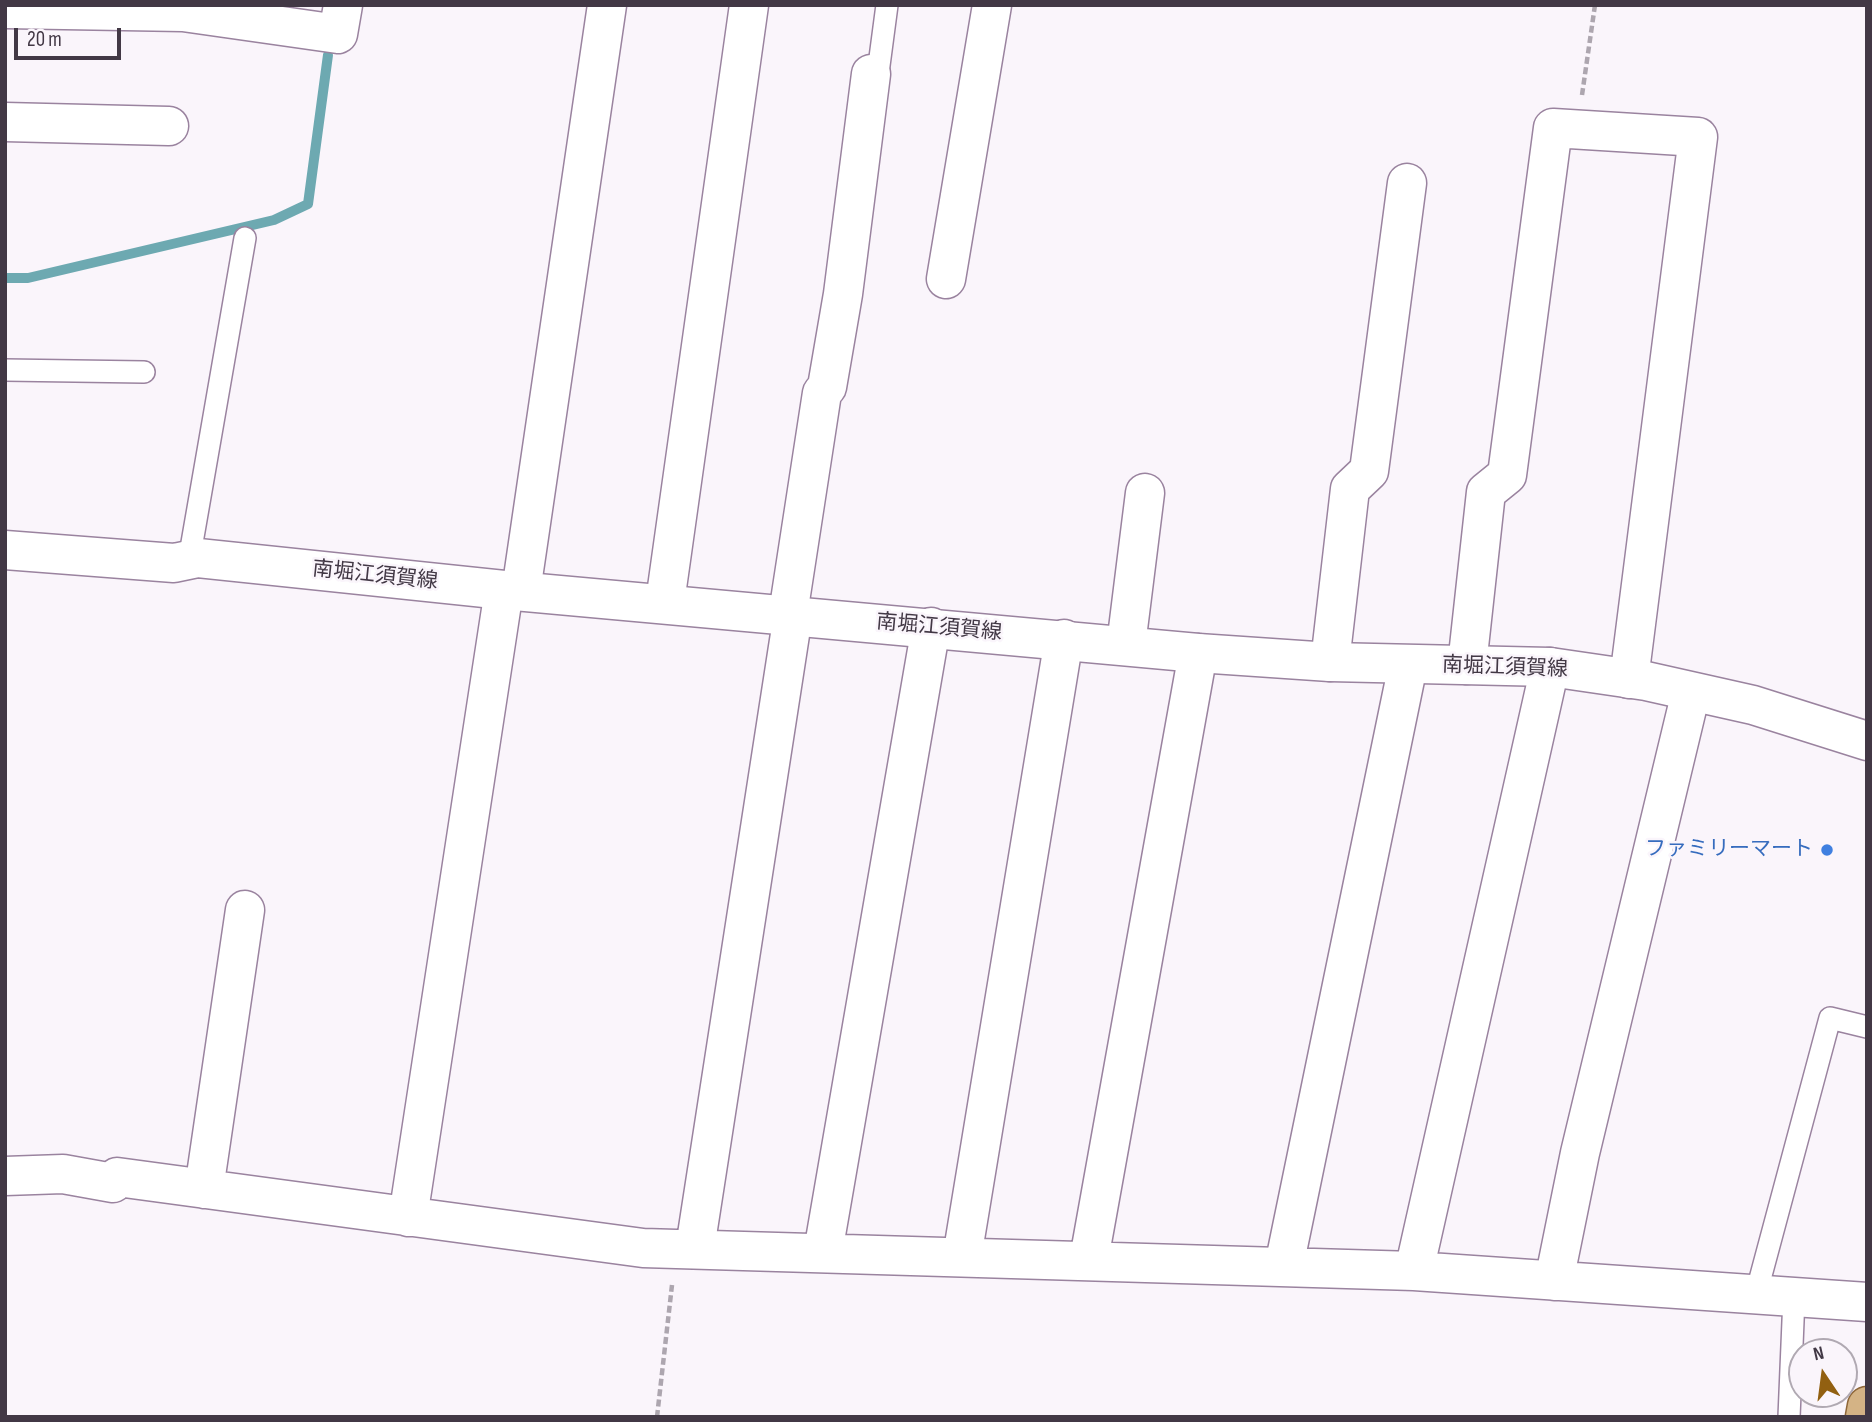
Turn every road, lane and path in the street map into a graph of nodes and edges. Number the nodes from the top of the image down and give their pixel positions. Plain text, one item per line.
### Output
1 (343, 5) edge
2 (607, 5) edge
3 (749, 5) edge
4 (887, 5) edge
5 (992, 5) edge
6 (1595, 5) edge
7 (5, 9) edge
8 (871, 74) joint
9 (5, 122) edge
10 (169, 126) dead end
11 (1577, 130) junction
12 (1407, 183) dead end
13 (245, 238) dead end
14 (946, 279) dead end
15 (5, 370) edge
16 (144, 372) dead end
17 (1145, 493) dead end
18 (5, 550) edge
19 (189, 560) junction
20 (513, 590) junction
21 (665, 602) junction
22 (790, 614) junction
23 (931, 628) junction
24 (1064, 639) junction
25 (1126, 645) junction
26 (1198, 653) junction
27 (1330, 662) junction
28 (1408, 665) junction
29 (1468, 665) junction
30 (1550, 667) junction
31 (1629, 679) junction
32 (1691, 692) junction
33 (1867, 741) edge
34 (245, 910) dead end
35 (1867, 1027) edge
36 (5, 1176) edge
37 (204, 1189) junction
38 (408, 1217) junction
39 (686, 1248) junction
40 (823, 1252) junction
41 (962, 1256) junction
42 (1089, 1259) junction
43 (1284, 1266) junction
44 (1414, 1270) junction
45 (1554, 1281) junction
46 (1756, 1294) junction
47 (1794, 1297) junction
48 (1867, 1302) edge
49 (1867, 1406) edge
50 (657, 1417) edge
51 (1789, 1417) edge
52 (1865, 1417) edge

1 - 7 street
2 - 20 street
3 - 21 street
4 - 8 lane
5 - 14 street
6 - 11 path
8 - 22 street
9 - 10 street
11 - 29 street
11 - 31 street
12 - 27 street
13 - 19 lane
15 - 16 lane
17 - 25 street
18 - 19 street, 南堀江須賀線
19 - 20 street, 南堀江須賀線
20 - 21 street, 南堀江須賀線
20 - 38 street
21 - 22 street, 南堀江須賀線
22 - 23 street, 南堀江須賀線
22 - 39 street
23 - 24 street, 南堀江須賀線
23 - 40 street
24 - 25 street, 南堀江須賀線
24 - 41 street
25 - 26 street, 南堀江須賀線
26 - 27 street, 南堀江須賀線
26 - 42 street
27 - 28 street, 南堀江須賀線
28 - 29 street, 南堀江須賀線
28 - 43 street
29 - 30 street, 南堀江須賀線
30 - 31 street, 南堀江須賀線
30 - 44 street
31 - 32 street, 南堀江須賀線
32 - 33 street, 南堀江須賀線
32 - 45 street
34 - 37 street
35 - 46 lane
36 - 37 street
37 - 38 street
38 - 39 street
39 - 40 street
39 - 50 path
40 - 41 street
41 - 42 street
42 - 43 street
43 - 44 street
44 - 45 street
45 - 46 street
46 - 47 street
47 - 48 street
47 - 51 lane
49 - 52 main road

